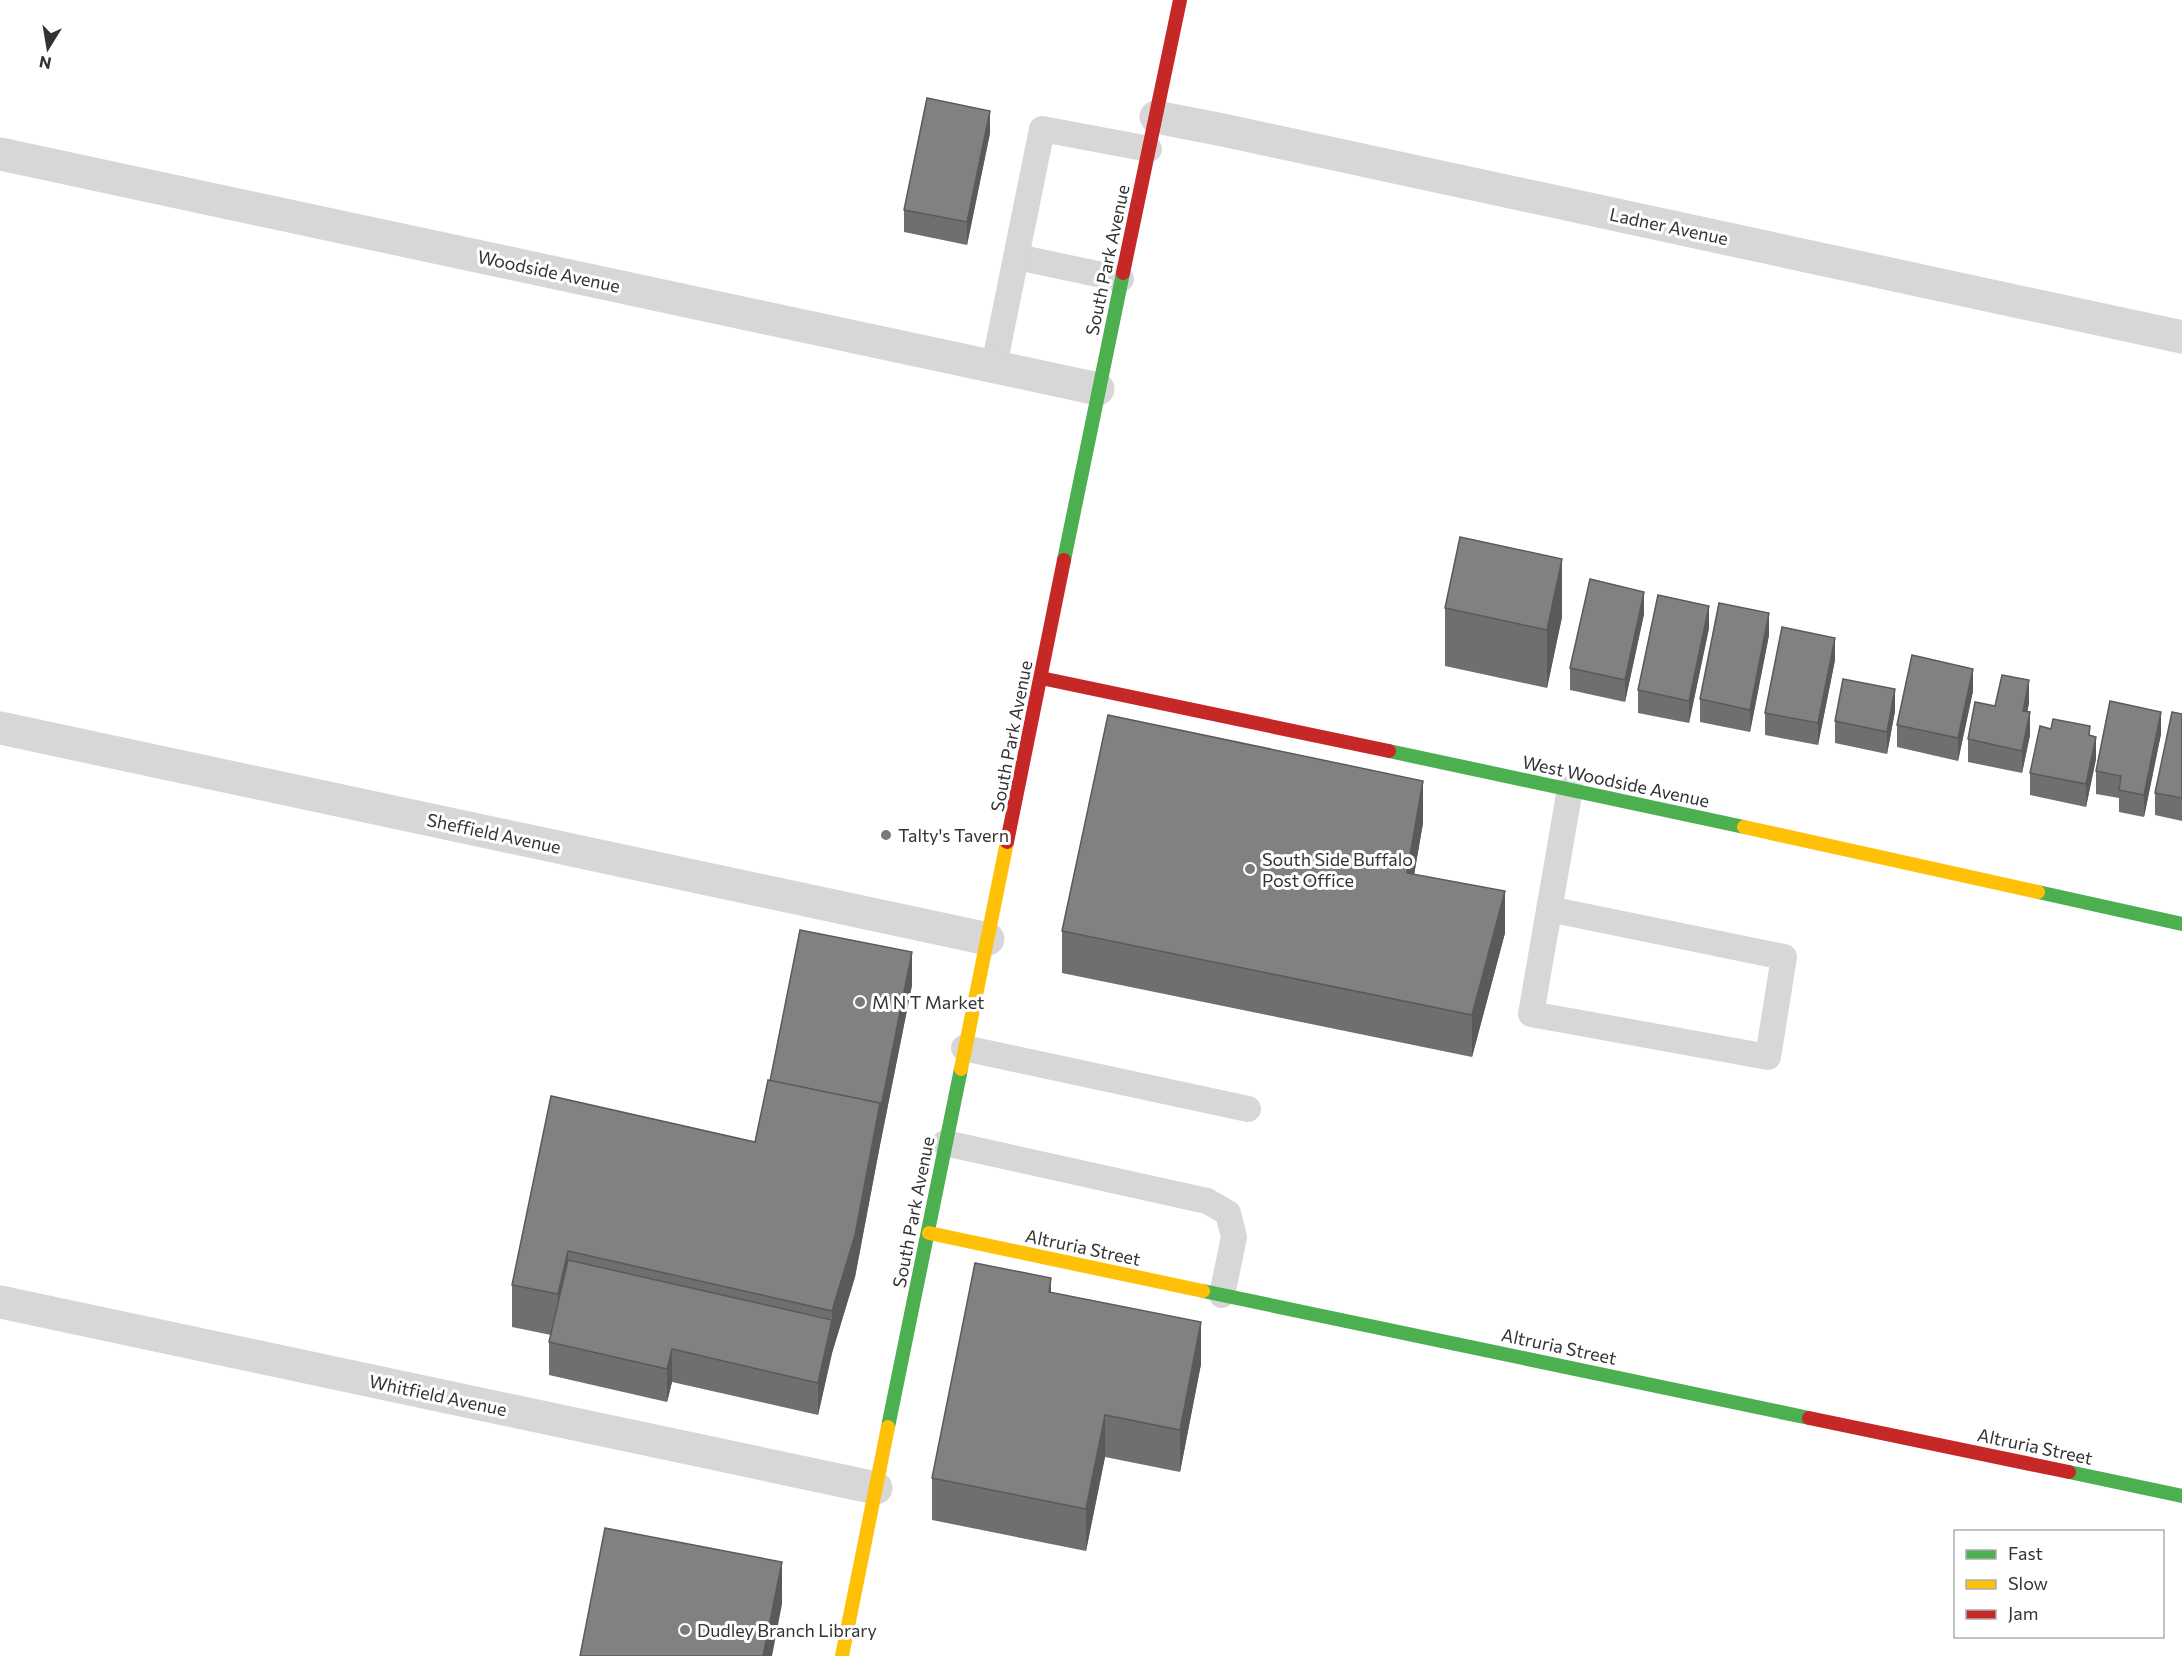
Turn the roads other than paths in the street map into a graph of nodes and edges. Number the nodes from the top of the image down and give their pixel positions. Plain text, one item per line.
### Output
1 (1180, 0) edge
2 (1152, 133) junction
3 (0, 154) edge
4 (1017, 256) junction
5 (1121, 279) junction
6 (2182, 337) edge
7 (994, 366) junction
8 (1098, 389) junction
9 (1041, 678) junction
10 (0, 728) edge
11 (1570, 789) junction
12 (1549, 909) junction
13 (2182, 924) edge
14 (988, 939) junction
15 (964, 1047) junction
16 (1248, 1109) dead end
17 (945, 1143) junction
18 (929, 1233) junction
19 (1222, 1295) junction
20 (0, 1302) edge
21 (876, 1488) junction
22 (2182, 1496) edge
23 (842, 1656) edge

1 - 2 street, South Park Avenue
2 - 4 lane
2 - 5 street, South Park Avenue
2 - 6 street, Ladner Avenue
3 - 7 street, Woodside Avenue
4 - 5 lane
4 - 7 lane
5 - 8 street, South Park Avenue
7 - 8 street, Woodside Avenue
8 - 9 street, South Park Avenue
9 - 11 street, West Woodside Avenue
9 - 14 street, South Park Avenue
10 - 14 street, Sheffield Avenue
11 - 12 lane
11 - 13 street, West Woodside Avenue
12 - 12 lane
14 - 15 street, South Park Avenue
15 - 16 lane
15 - 17 street, South Park Avenue
17 - 18 street, South Park Avenue
17 - 19 lane
18 - 19 street, Altruria Street
18 - 21 street, South Park Avenue
19 - 22 street, Altruria Street
20 - 21 street, Whitfield Avenue
21 - 23 street, South Park Avenue

